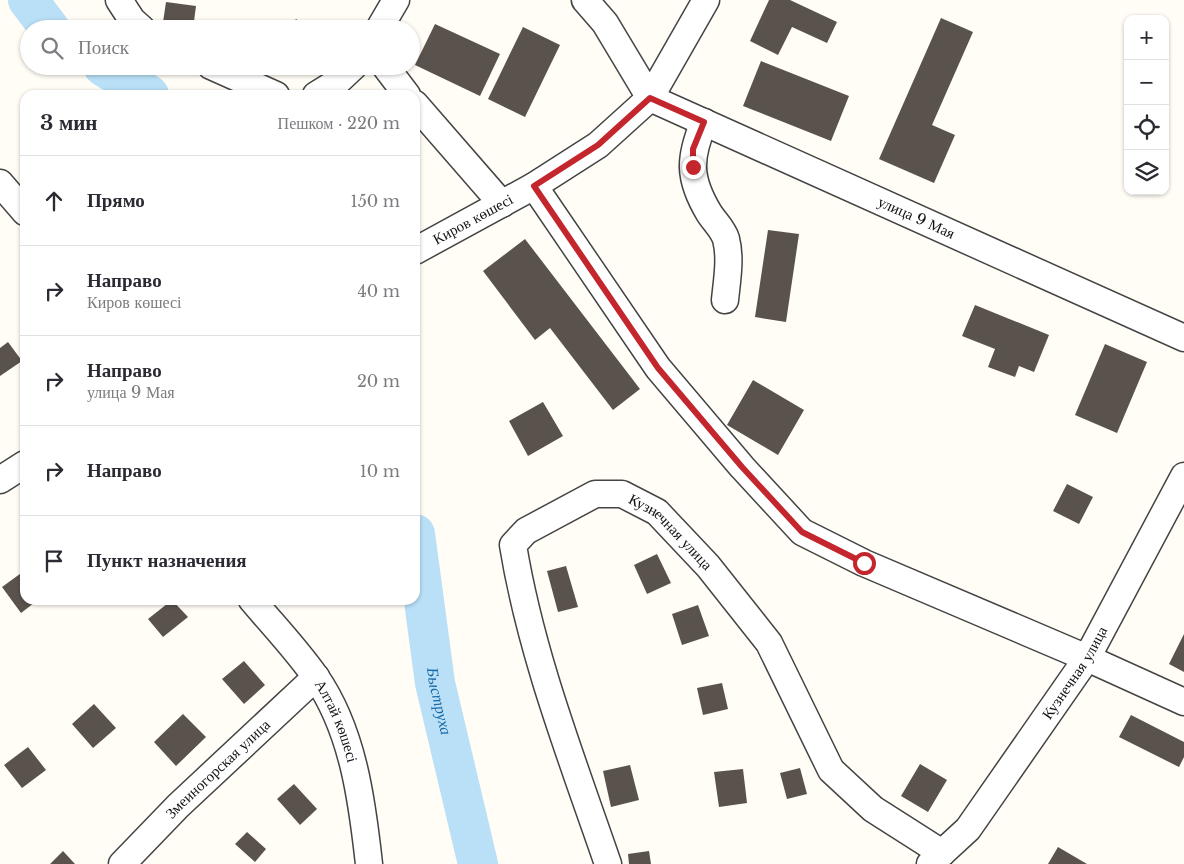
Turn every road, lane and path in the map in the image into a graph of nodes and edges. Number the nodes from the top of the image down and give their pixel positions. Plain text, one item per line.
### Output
1 (119, 0) edge
2 (396, 0) edge
3 (585, 0) edge
4 (706, 0) edge
5 (132, 20) edge
6 (384, 20) edge
7 (231, 75) edge
8 (344, 75) edge
9 (392, 75) edge
10 (265, 90) edge
11 (324, 90) edge
12 (403, 90) edge
13 (650, 98) junction
14 (420, 110) edge
15 (704, 122) junction
16 (0, 183) edge
17 (534, 186) junction
18 (502, 204) junction
19 (20, 206) edge
20 (420, 248) edge
21 (725, 300) dead end
22 (1184, 338) edge
23 (20, 467) edge
24 (1184, 476) edge
25 (0, 480) edge
26 (256, 605) edge
27 (1087, 658) junction
28 (316, 677) junction
29 (1184, 702) edge
30 (936, 858) edge
31 (122, 864) edge
32 (369, 864) edge
33 (608, 864) edge

1 - 5 street
2 - 6 street
3 - 13 street
4 - 13 street, Киров көшесі
7 - 10 street
8 - 11 street
9 - 12 street
13 - 15 street, улица 9 Мая
13 - 17 street, Киров көшесі
14 - 18 street
15 - 21 street
15 - 22 street, улица 9 Мая
16 - 19 street
17 - 18 street, Киров көшесі
17 - 27 street
18 - 20 street, Киров көшесі
23 - 25 street
24 - 27 street, Кузнечная улица
26 - 28 street, Алтай көшесі
27 - 29 street
27 - 30 street, Кузнечная улица
28 - 31 street, Змеиногорская улица
28 - 32 street, Алтай көшесі
30 - 33 street, Кузнечная улица

